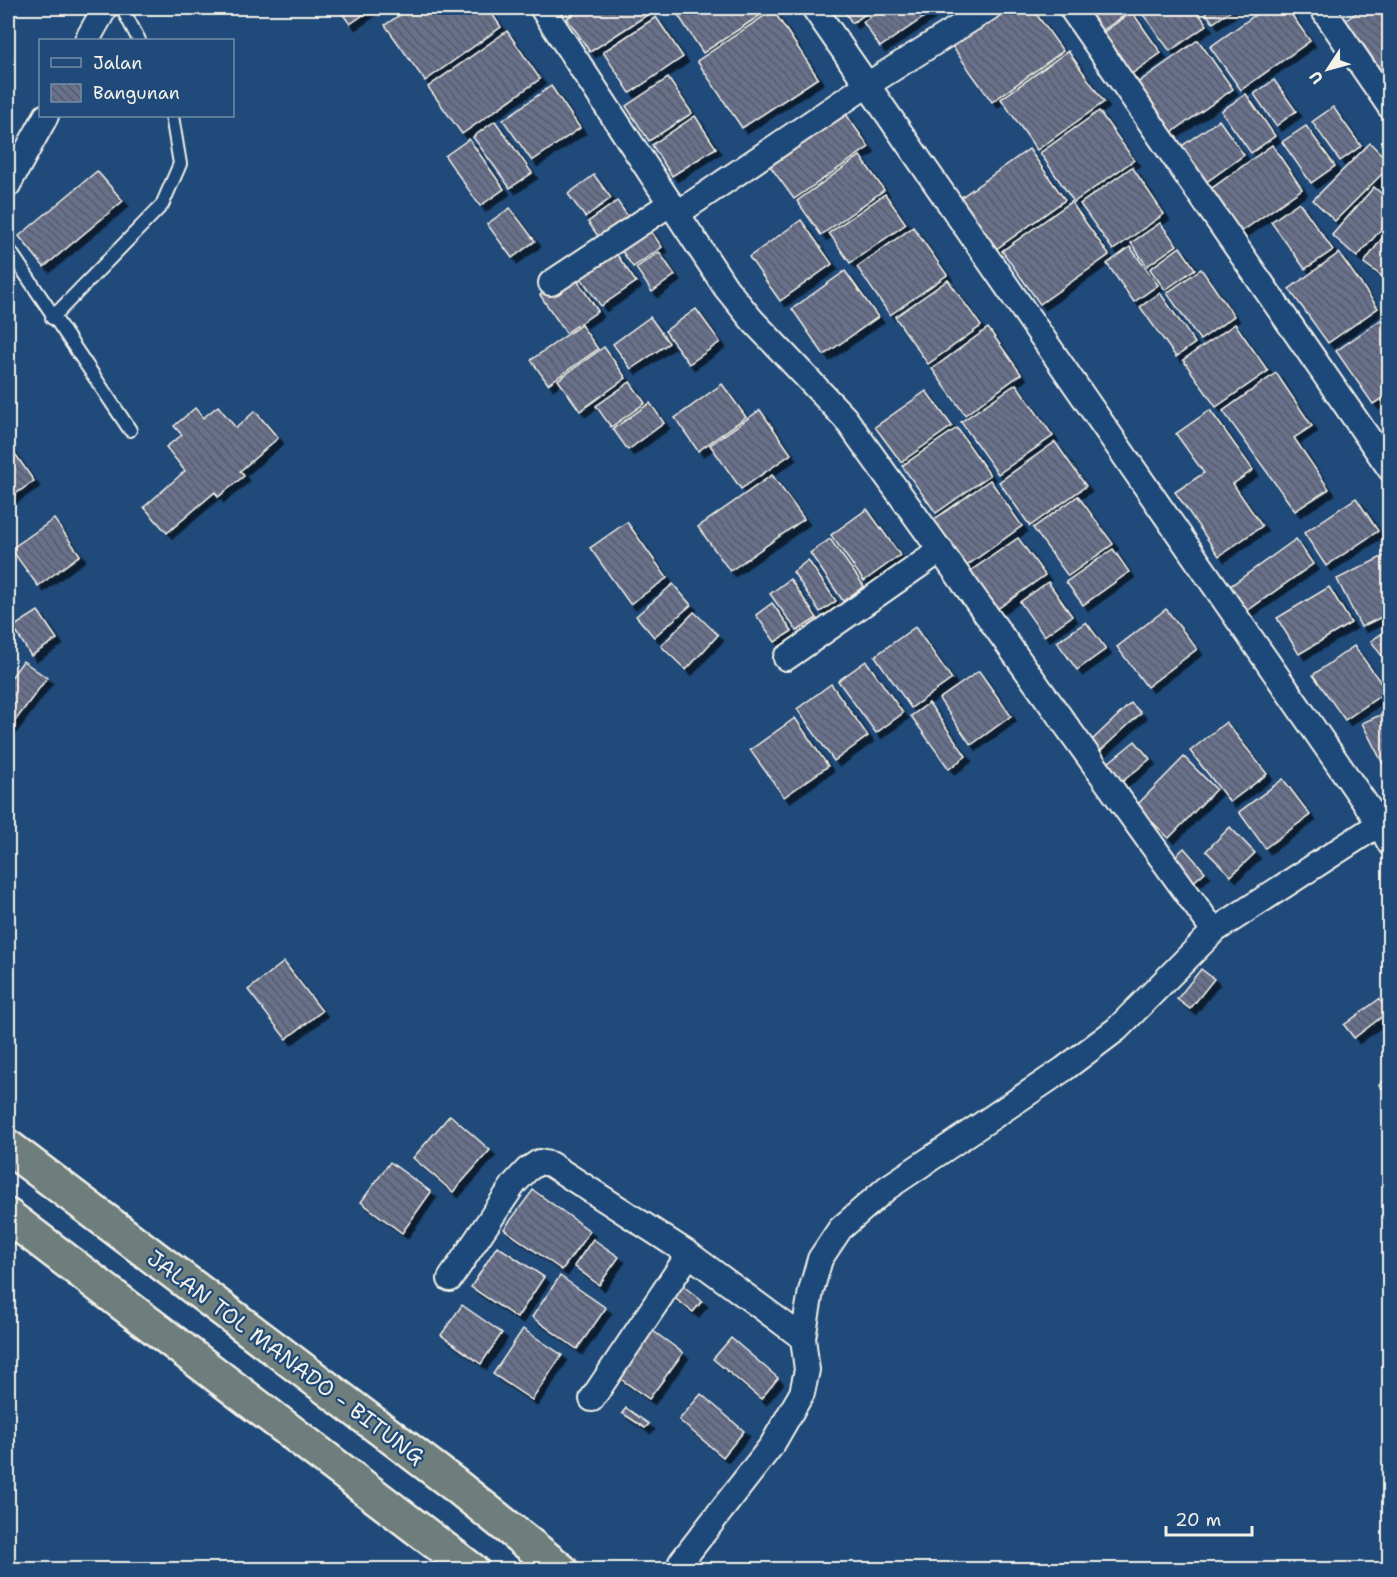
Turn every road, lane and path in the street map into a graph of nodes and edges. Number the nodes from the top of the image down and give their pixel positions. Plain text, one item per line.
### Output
1 (105, 8) edge
2 (122, 8) edge
3 (542, 8) edge
4 (814, 8) edge
5 (989, 8) edge
6 (1071, 8) edge
7 (1322, 8) edge
8 (88, 39) edge
9 (138, 39) edge
10 (867, 85) junction
11 (1389, 107) edge
12 (45, 117) edge
13 (172, 117) edge
14 (8, 185) edge
15 (675, 208) junction
16 (8, 248) edge
17 (551, 283) dead end
18 (52, 318) junction
19 (130, 430) dead end
20 (1389, 469) edge
21 (940, 550) junction
22 (786, 658) dead end
23 (1386, 828) edge
24 (1214, 931) junction
25 (8, 1147) edge
26 (8, 1216) edge
27 (689, 1254) junction
28 (450, 1279) dead end
29 (803, 1338) junction
30 (592, 1399) dead end
31 (681, 1562) dead end
32 (472, 1569) edge
33 (561, 1569) edge

1 - 8 street
2 - 9 lane
3 - 15 street
4 - 10 street
5 - 10 street
6 - 20 street
7 - 11 street
10 - 15 street
10 - 23 street
12 - 14 street
13 - 18 lane
15 - 17 street
15 - 21 street
16 - 18 lane
18 - 19 lane
21 - 22 street
21 - 24 street
23 - 24 street
24 - 29 street
25 - 33 highway, JALAN TOL MANADO - BITUNG
26 - 32 highway
27 - 28 street
27 - 29 street
27 - 30 street
29 - 31 street

